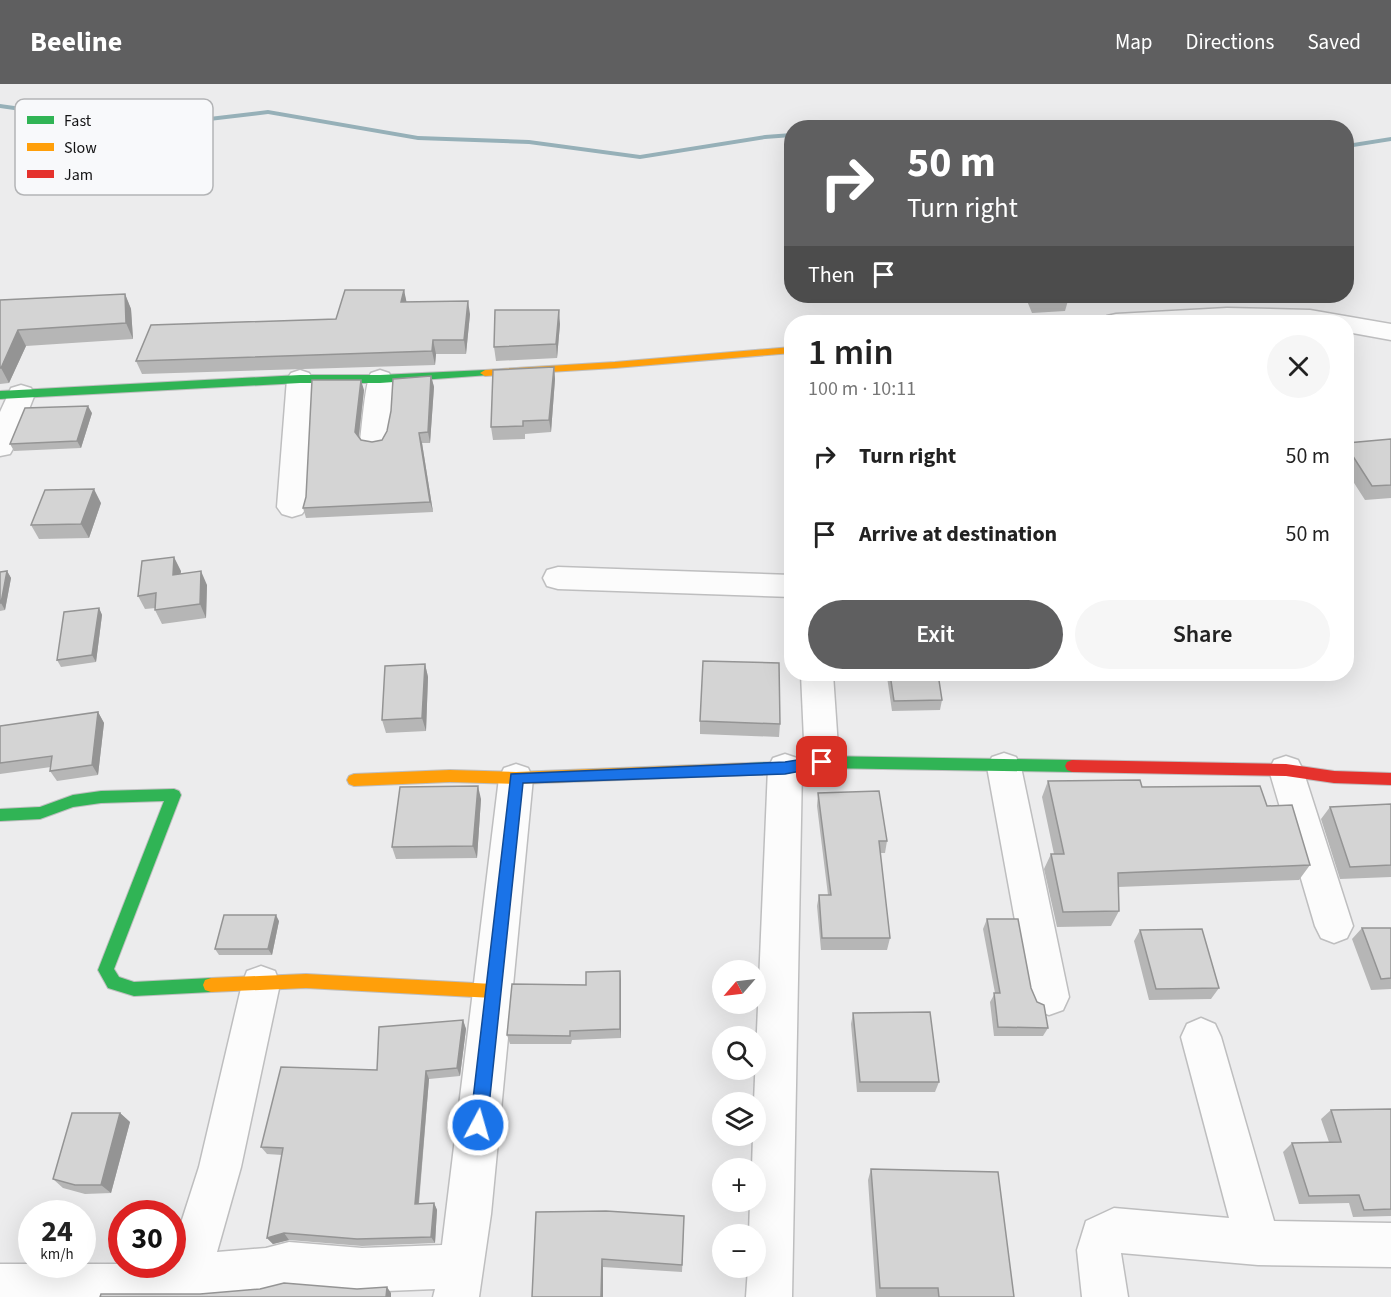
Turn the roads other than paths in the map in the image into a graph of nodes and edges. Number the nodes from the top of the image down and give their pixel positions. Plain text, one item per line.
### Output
1 (1354, 325) edge
2 (1391, 332) edge
3 (784, 351) edge
4 (300, 379) junction
5 (380, 379) junction
6 (10, 394) edge
7 (374, 441) edge
8 (0, 447) edge
9 (292, 507) dead end
10 (558, 578) dead end
11 (784, 586) edge
12 (816, 681) edge
13 (803, 765) junction
14 (1004, 767) junction
15 (1286, 770) junction
16 (516, 778) junction
17 (1391, 778) edge
18 (354, 780) dead end
19 (0, 815) edge
20 (1334, 926) dead end
21 (261, 984) junction
22 (493, 991) junction
23 (1049, 997) dead end
24 (1201, 1037) dead end
25 (1258, 1243) junction
26 (1391, 1245) edge
27 (190, 1276) junction
28 (459, 1281) edge
29 (0, 1286) edge
30 (769, 1297) edge
31 (1105, 1297) edge

1 - 2 street
3 - 5 street
4 - 5 street
4 - 6 street
4 - 9 street
5 - 7 street
6 - 8 street
10 - 11 street
12 - 13 street
13 - 14 street
13 - 16 street
13 - 30 street
14 - 15 street
14 - 23 street
15 - 17 street
15 - 20 street
16 - 18 street
16 - 22 street
19 - 21 street
21 - 22 street
21 - 27 street
22 - 28 street
24 - 25 street
25 - 26 street
25 - 31 street
27 - 28 street
27 - 29 street

